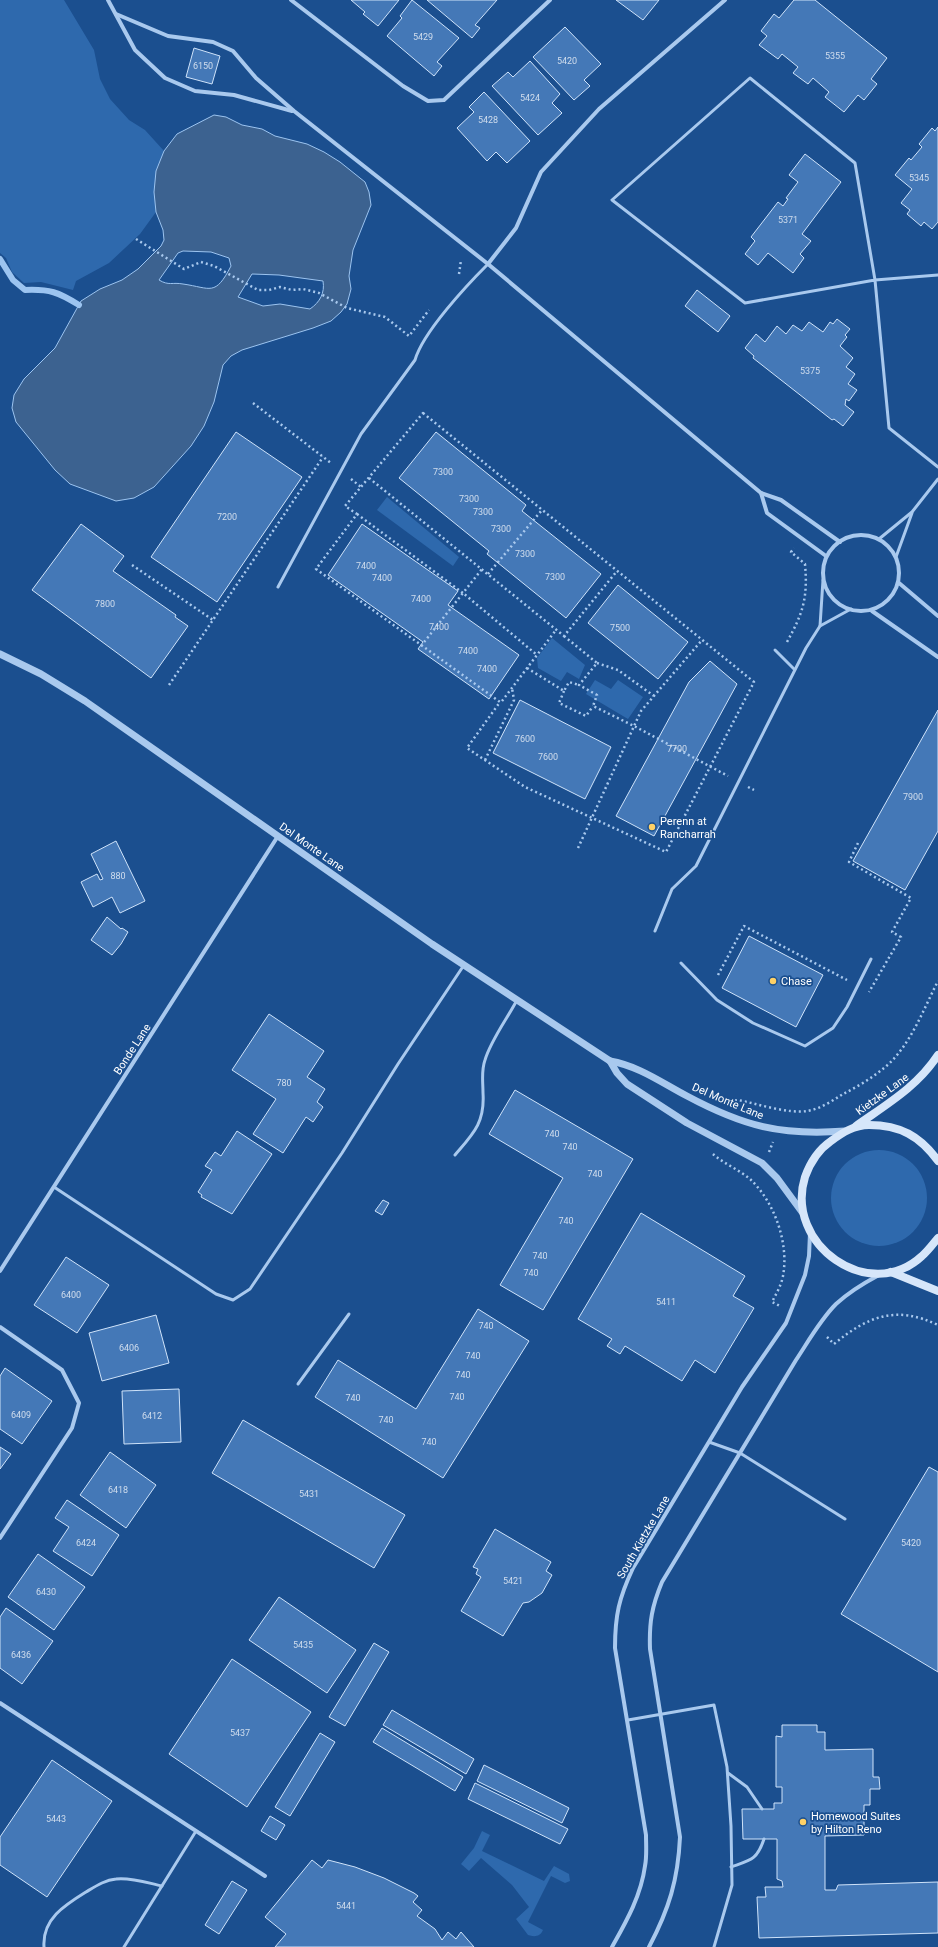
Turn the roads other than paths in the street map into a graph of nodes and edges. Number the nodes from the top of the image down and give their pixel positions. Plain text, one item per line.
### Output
1 (108, 0) edge
2 (291, 0) edge
3 (550, 0) edge
4 (725, 0) edge
5 (116, 14) junction
6 (294, 111) junction
7 (488, 264) junction
8 (938, 275) edge
9 (875, 280) junction
10 (938, 467) edge
11 (938, 479) edge
12 (761, 493) junction
13 (912, 512) junction
14 (879, 539) junction
15 (840, 542) junction
16 (826, 556) junction
17 (896, 557) junction
18 (823, 580) junction
19 (899, 583) junction
20 (278, 587) dead end
21 (851, 609) junction
22 (872, 611) junction
23 (938, 616) edge
24 (820, 626) junction
25 (775, 650) dead end
26 (0, 654) edge
27 (938, 657) edge
28 (794, 669) junction
29 (278, 836) junction
30 (655, 931) dead end
31 (870, 959) dead end
32 (681, 963) dead end
33 (464, 965) junction
34 (517, 1000) junction
35 (938, 1055) edge
36 (610, 1061) junction
37 (848, 1130) junction
38 (454, 1155) dead end
39 (938, 1161) edge
40 (54, 1187) junction
41 (802, 1212) junction
42 (810, 1232) junction
43 (938, 1238) edge
44 (0, 1270) edge
45 (891, 1272) junction
46 (881, 1274) junction
47 (938, 1291) edge
48 (349, 1314) dead end
49 (0, 1328) edge
50 (298, 1384) dead end
51 (709, 1442) junction
52 (740, 1453) junction
53 (845, 1519) dead end
54 (0, 1538) edge
55 (0, 1703) edge
56 (660, 1714) junction
57 (628, 1720) junction
58 (727, 1773) junction
59 (762, 1809) dead end
60 (196, 1831) junction
61 (764, 1839) dead end
62 (732, 1867) junction
63 (265, 1876) dead end
64 (162, 1886) junction
65 (44, 1947) edge
66 (124, 1947) edge
67 (612, 1947) edge
68 (649, 1947) edge
69 (714, 1947) edge

1 - 5 street
2 - 3 street
4 - 7 street
5 - 6 street
5 - 6 street
6 - 7 street
7 - 12 street
7 - 20 lane
8 - 9 lane
9 - 9 lane
9 - 10 lane
11 - 13 lane
12 - 15 street
12 - 16 street
13 - 14 lane
13 - 17 lane
14 - 15 street
14 - 17 street
15 - 16 street
16 - 18 street
17 - 19 street
18 - 21 street
18 - 24 lane
19 - 22 street
19 - 23 street
21 - 22 street
21 - 24 lane
22 - 27 street
24 - 28 lane
25 - 28 lane
26 - 29 street, Del Monte Lane
28 - 30 lane
29 - 33 street, Del Monte Lane
29 - 40 street, Bonde Lane
31 - 32 lane
33 - 34 street, Del Monte Lane
33 - 40 lane
34 - 36 street, Del Monte Lane
34 - 38 lane
35 - 37 main road, Kietzke Lane
36 - 37 street, Del Monte Lane
36 - 41 street, Del Monte Lane
37 - 39 main road
37 - 41 main road, Kietzke Lane
40 - 44 street, Bonde Lane
41 - 42 main road
42 - 46 main road
42 - 51 street, South Kietzke Lane
43 - 45 main road
45 - 46 main road
45 - 47 main road
46 - 52 street
48 - 50 lane
49 - 54 street
51 - 52 lane
51 - 57 street, South Kietzke Lane
52 - 53 lane
52 - 56 street
55 - 60 street
56 - 57 lane
56 - 58 lane
56 - 68 street
57 - 67 street, South Kietzke Lane
58 - 59 lane
58 - 62 lane
60 - 63 street
60 - 64 lane
61 - 62 lane
62 - 69 lane
64 - 65 lane
64 - 66 lane

